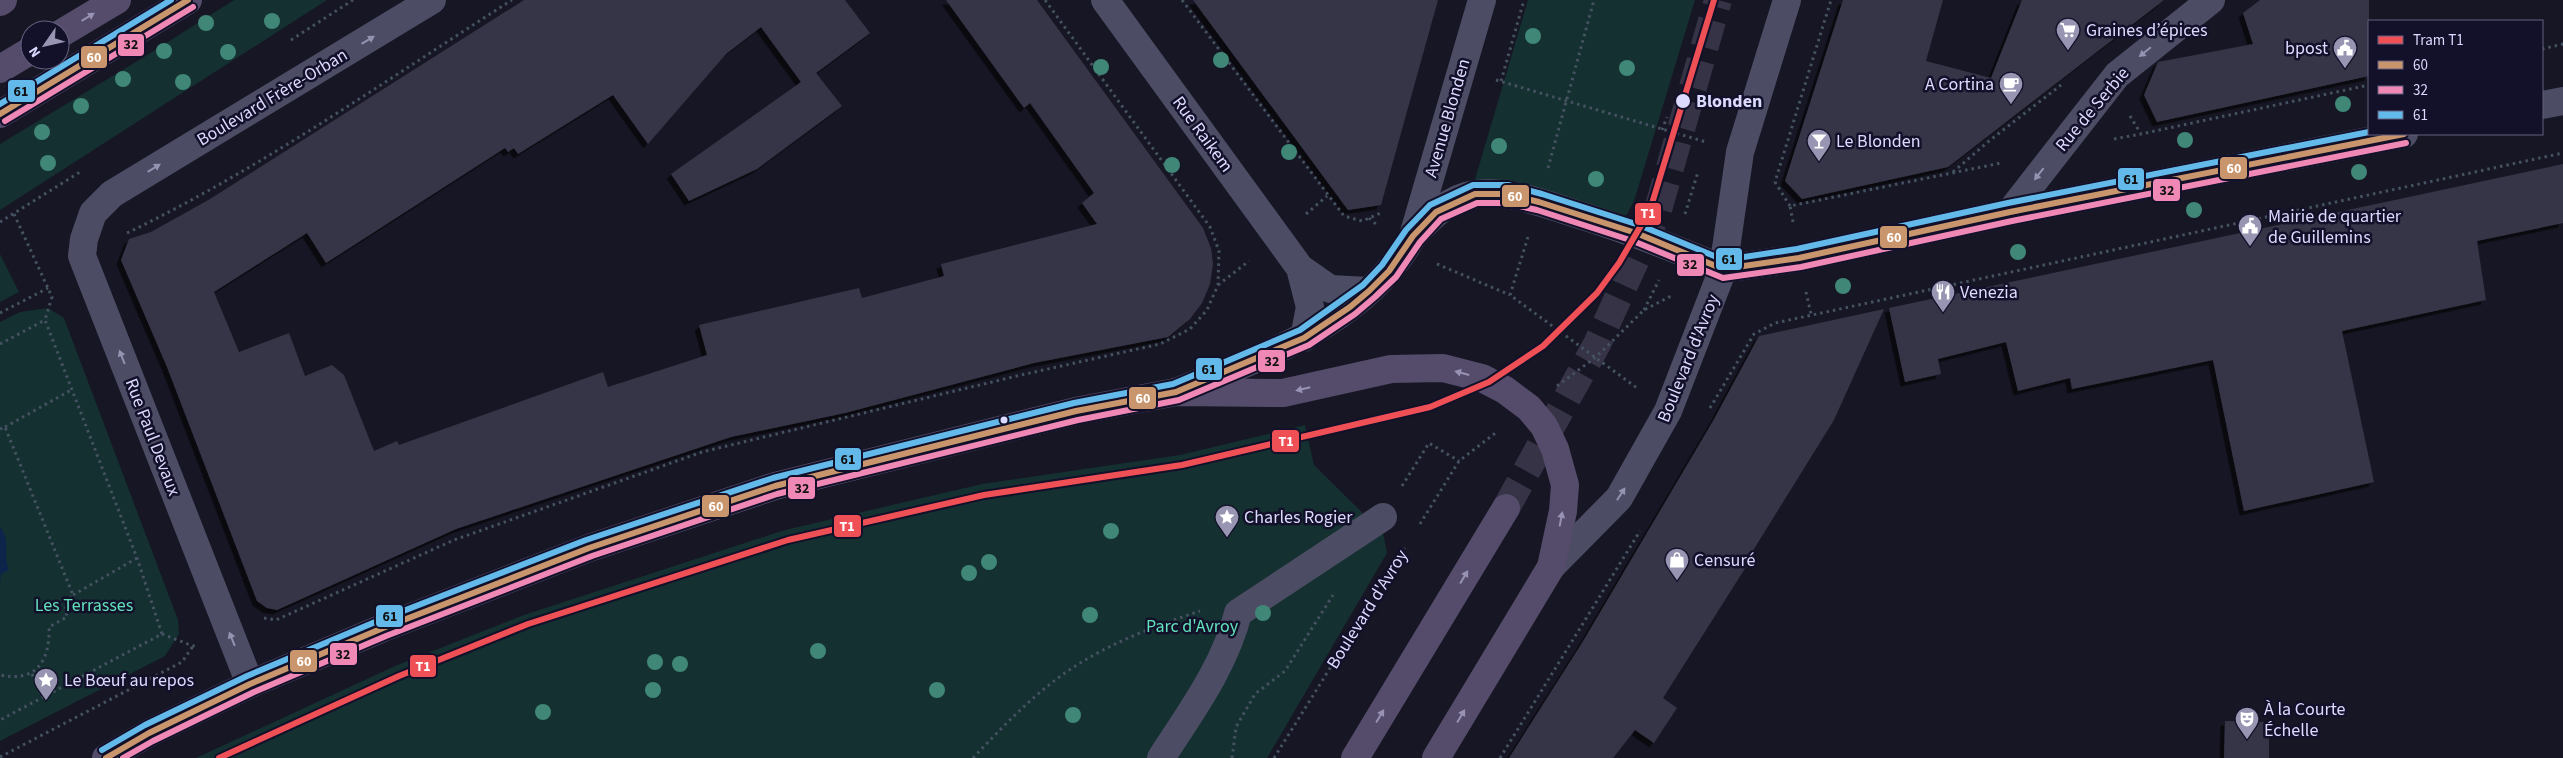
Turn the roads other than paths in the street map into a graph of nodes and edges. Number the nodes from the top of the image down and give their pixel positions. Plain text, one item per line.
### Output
1 (117, 0) edge
2 (188, 0) edge
3 (432, 0) edge
4 (1105, 0) edge
5 (1482, 0) edge
6 (1787, 0) edge
7 (2211, 0) edge
8 (70, 28) edge
9 (20, 57) edge
10 (0, 68) edge
11 (2563, 101) edge
12 (2543, 105) edge
13 (0, 114) edge
14 (2399, 135) edge
15 (112, 194) joint
16 (2010, 212) junction
17 (1409, 243) junction
18 (1300, 268) junction
19 (1723, 269) junction
20 (1369, 291) junction
21 (1304, 338) junction
22 (1176, 392) junction
23 (1506, 508) tunnel mouth
24 (1382, 517) dead end
25 (1552, 567) junction
26 (250, 684) junction
27 (106, 758) edge
28 (1160, 758) edge
29 (1355, 758) edge
30 (1436, 758) edge

8 -> 1 main road
2 - 13 main road
15 -> 3 street, Boulevard Frère-Orban
4 - 18 street, Rue Raikem
5 - 17 street, Avenue Blonden
6 - 19 street
7 -> 16 street, Rue de Serbie
9 - 10 main road
11 - 12 street
14 - 16 street
26 -> 15 street, Rue Paul Devaux
16 - 19 street
17 - 19 street
17 - 20 street
18 - 20 street, Rue Raikem
18 - 21 street, Rue Raikem
25 -> 19 street, Boulevard d'Avroy
20 - 21 street
21 - 22 street
25 -> 22 main road
22 - 26 main road
29 -> 23 main road
24 - 28 street
30 -> 25 main road
26 - 27 main road

